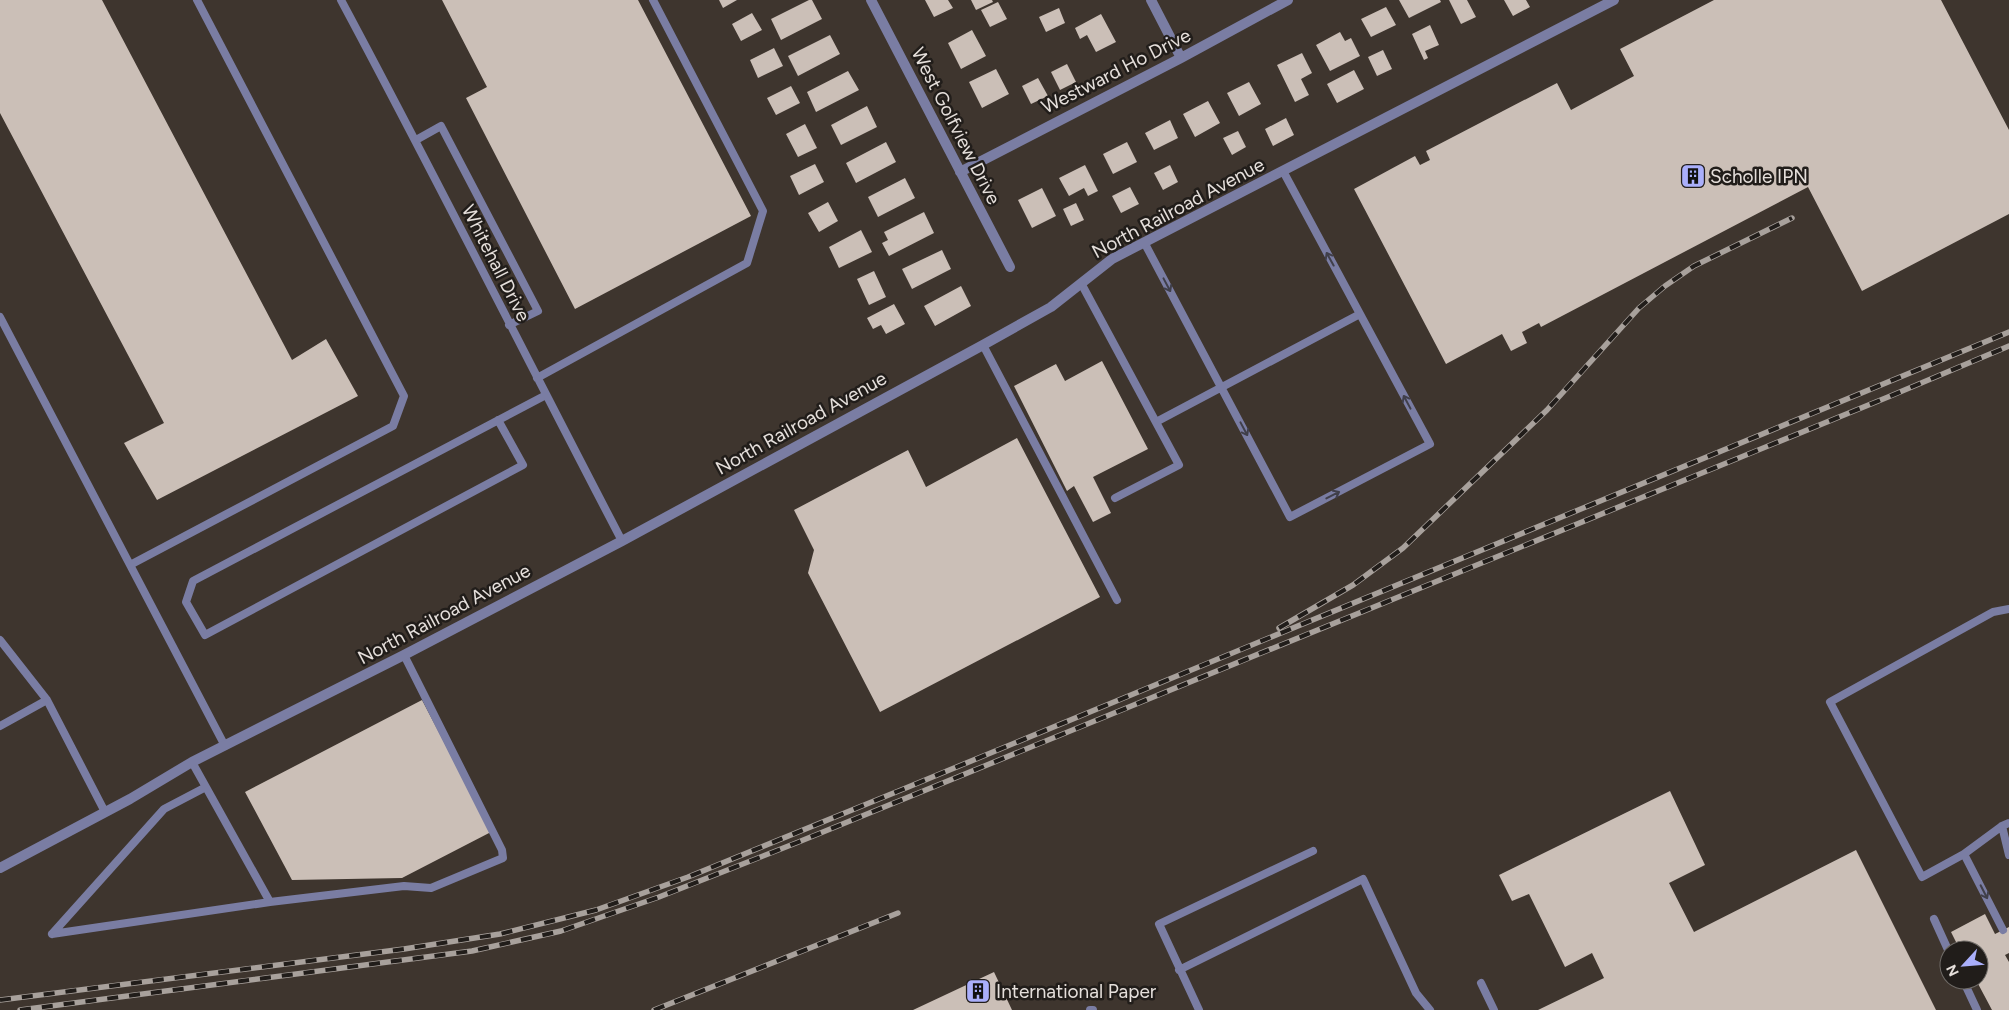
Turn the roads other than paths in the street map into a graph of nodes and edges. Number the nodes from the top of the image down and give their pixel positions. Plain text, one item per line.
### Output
1 (197, 0) edge
2 (341, 0) edge
3 (653, 0) edge
4 (871, 0) edge
5 (1151, 0) edge
6 (1288, 0) edge
7 (1614, 0) edge
8 (1181, 58) junction
9 (416, 140) junction
10 (1283, 171) junction
11 (960, 172) junction
12 (1144, 242) junction
13 (1010, 267) dead end
14 (1081, 283) junction
15 (1360, 314) junction
16 (0, 317) edge
17 (509, 325) junction
18 (983, 346) junction
19 (537, 378) junction
20 (1222, 387) junction
21 (546, 395) junction
22 (498, 420) junction
23 (1156, 422) junction
24 (1115, 498) dead end
25 (622, 541) junction
26 (130, 565) junction
27 (1117, 600) dead end
28 (2009, 609) edge
29 (0, 640) edge
30 (404, 655) junction
31 (47, 700) junction
32 (0, 726) edge
33 (225, 746) junction
34 (192, 762) junction
35 (206, 787) junction
36 (105, 812) junction
37 (2005, 825) edge
38 (1313, 851) dead end
39 (1964, 854) junction
40 (2009, 855) edge
41 (0, 868) edge
42 (270, 902) junction
43 (1934, 920) dead end
44 (2004, 930) dead end
45 (1943, 940) edge
46 (1179, 970) junction
47 (1481, 983) dead end
48 (1968, 990) edge
49 (1199, 1010) edge
50 (1430, 1010) edge
51 (1494, 1010) edge
52 (1977, 1010) edge

1 - 26 lane
2 - 9 lane, Whitehall Drive
3 - 19 lane
4 - 11 street, West Golfview Drive
5 - 8 street
6 - 8 street, Westward Ho Drive
7 - 10 street, North Railroad Avenue
8 - 11 street, Westward Ho Drive
9 - 17 lane, Whitehall Drive
9 - 17 lane
10 - 12 street, North Railroad Avenue
15 -> 10 lane
11 - 13 street, West Golfview Drive
12 - 14 street, North Railroad Avenue
12 -> 20 lane
14 - 18 street, North Railroad Avenue
14 - 23 lane
15 - 20 lane
20 -> 15 lane
16 - 26 lane
17 - 19 lane, Whitehall Drive
18 - 25 street, North Railroad Avenue
18 - 27 lane
19 - 21 lane, Whitehall Drive
20 - 23 lane
21 - 22 lane
21 - 25 lane, Whitehall Drive
22 - 22 lane
23 - 24 lane
25 - 30 street, North Railroad Avenue
26 - 33 lane
28 - 39 lane
29 - 31 lane
30 - 33 street, North Railroad Avenue
30 - 42 lane
31 - 32 lane
31 - 36 lane
33 - 34 street, North Railroad Avenue
34 - 35 lane
34 - 36 street, North Railroad Avenue
35 - 42 lane
35 - 42 lane
36 - 41 street, North Railroad Avenue
37 - 39 lane
37 - 40 lane
38 - 46 lane
39 -> 44 lane
43 - 45 lane
46 - 49 lane
46 - 50 lane
47 - 51 lane
48 - 52 lane

